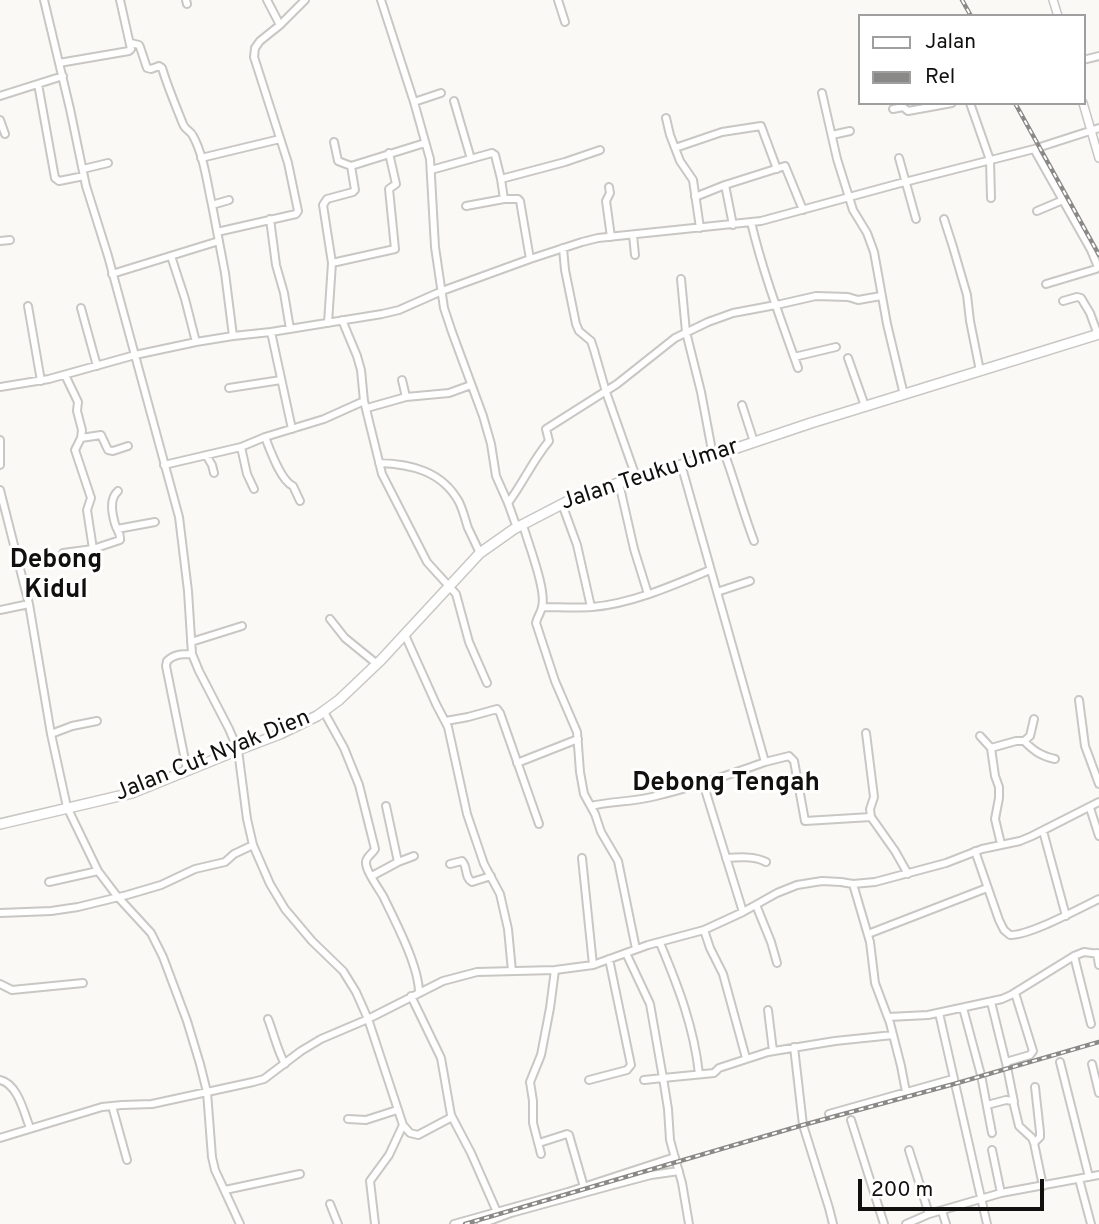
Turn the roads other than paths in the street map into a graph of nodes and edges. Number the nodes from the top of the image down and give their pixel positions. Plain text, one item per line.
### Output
1 (44, 0) edge
2 (120, 0) edge
3 (267, 0) edge
4 (305, 0) edge
5 (381, 0) edge
6 (558, 0) edge
7 (565, 22) dead end
8 (279, 25) junction
9 (131, 43) junction
10 (59, 63) junction
11 (63, 76) junction
12 (38, 84) junction
13 (441, 93) dead end
14 (822, 93) dead end
15 (0, 96) edge
16 (454, 101) dead end
17 (414, 102) junction
18 (941, 105) edge
19 (971, 105) edge
20 (1084, 105) edge
21 (894, 109) dead end
22 (666, 118) dead end
23 (0, 120) edge
24 (1095, 129) edge
25 (850, 131) dead end
26 (5, 134) dead end
27 (832, 135) junction
28 (280, 139) junction
29 (334, 142) dead end
30 (425, 143) junction
31 (675, 148) junction
32 (1034, 149) junction
33 (600, 150) dead end
34 (388, 153) junction
35 (201, 158) junction
36 (899, 158) dead end
37 (1099, 158) edge
38 (471, 159) junction
39 (990, 160) junction
40 (108, 163) dead end
41 (351, 166) junction
42 (777, 169) junction
43 (431, 170) junction
44 (83, 173) junction
45 (501, 180) junction
46 (905, 182) junction
47 (725, 185) junction
48 (609, 187) dead end
49 (695, 197) junction
50 (850, 197) junction
51 (991, 198) dead end
52 (504, 199) junction
53 (229, 200) dead end
54 (1063, 200) junction
55 (212, 205) junction
56 (466, 206) dead end
57 (803, 210) junction
58 (1037, 211) dead end
59 (270, 219) junction
60 (916, 219) dead end
61 (944, 219) dead end
62 (751, 222) junction
63 (733, 225) junction
64 (700, 228) junction
65 (217, 232) junction
66 (634, 235) junction
67 (611, 237) junction
68 (10, 240) dead end
69 (0, 241) edge
70 (219, 241) junction
71 (563, 248) junction
72 (635, 255) dead end
73 (171, 256) junction
74 (530, 259) junction
75 (332, 263) junction
76 (112, 274) junction
77 (681, 279) dead end
78 (1046, 284) dead end
79 (442, 291) junction
80 (881, 296) junction
81 (1063, 301) dead end
82 (774, 305) junction
83 (28, 306) dead end
84 (81, 308) dead end
85 (342, 320) junction
86 (328, 323) junction
87 (290, 329) junction
88 (271, 332) junction
89 (686, 332) junction
90 (1099, 335) edge
91 (233, 336) junction
92 (196, 342) junction
93 (836, 347) dead end
94 (135, 355) junction
95 (794, 357) junction
96 (848, 358) dead end
97 (97, 366) junction
98 (798, 368) dead end
99 (980, 370) junction
100 (65, 375) junction
101 (41, 380) junction
102 (281, 380) junction
103 (402, 380) dead end
104 (471, 385) junction
105 (0, 387) edge
106 (229, 388) dead end
107 (606, 391) junction
108 (904, 395) junction
109 (406, 397) junction
110 (365, 405) junction
111 (742, 405) dead end
112 (865, 406) junction
113 (292, 429) junction
114 (265, 437) junction
115 (81, 438) junction
116 (0, 440) edge
117 (754, 442) junction
118 (128, 446) dead end
119 (241, 447) junction
120 (724, 452) junction
121 (206, 455) junction
122 (713, 456) junction
123 (379, 463) junction
124 (681, 464) junction
125 (0, 465) edge
126 (164, 465) junction
127 (214, 473) dead end
128 (636, 477) junction
129 (619, 483) junction
130 (254, 489) dead end
131 (0, 490) edge
132 (118, 491) dead end
133 (300, 500) dead end
134 (508, 503) junction
135 (562, 504) junction
136 (155, 522) dead end
137 (520, 527) junction
138 (117, 529) junction
139 (754, 541) dead end
140 (93, 549) junction
141 (63, 553) dead end
142 (480, 553) junction
143 (710, 570) junction
144 (750, 581) dead end
145 (448, 587) junction
146 (717, 592) junction
147 (648, 594) junction
148 (29, 604) junction
149 (543, 607) junction
150 (591, 607) junction
151 (0, 610) edge
152 (330, 619) dead end
153 (242, 626) dead end
154 (405, 635) junction
155 (191, 642) junction
156 (192, 654) junction
157 (377, 664) junction
158 (487, 683) dead end
159 (339, 700) joint
160 (1079, 700) dead end
161 (324, 712) junction
162 (1034, 719) dead end
163 (446, 720) junction
164 (97, 721) dead end
165 (866, 733) dead end
166 (51, 734) junction
167 (981, 736) dead end
168 (578, 739) junction
169 (1024, 741) junction
170 (991, 748) junction
171 (238, 750) junction
172 (1055, 759) dead end
173 (765, 762) junction
174 (517, 763) junction
175 (187, 770) junction
176 (365, 775) dead end
177 (357, 779) junction
178 (703, 783) junction
179 (1099, 784) edge
180 (1099, 802) edge
181 (386, 806) dead end
182 (591, 806) junction
183 (66, 807) junction
184 (1090, 807) junction
185 (871, 817) junction
186 (0, 824) edge
187 (539, 824) dead end
188 (1043, 831) junction
189 (1099, 836) edge
190 (1001, 844) junction
191 (253, 845) junction
192 (975, 851) junction
193 (414, 856) dead end
194 (582, 858) dead end
195 (726, 858) junction
196 (398, 862) junction
197 (766, 862) dead end
198 (450, 864) dead end
199 (98, 871) junction
200 (908, 874) junction
201 (372, 876) junction
202 (491, 876) junction
203 (49, 883) dead end
204 (853, 884) junction
205 (988, 888) junction
206 (117, 897) junction
207 (1099, 898) edge
208 (756, 905) junction
209 (743, 912) junction
210 (0, 913) edge
211 (1066, 916) junction
212 (704, 930) junction
213 (868, 934) junction
214 (660, 943) junction
215 (636, 949) junction
216 (626, 953) junction
217 (1098, 953) edge
218 (1074, 956) junction
219 (609, 959) junction
220 (777, 964) dead end
221 (593, 965) junction
222 (1099, 965) edge
223 (555, 970) junction
224 (512, 971) junction
225 (83, 983) dead end
226 (0, 985) edge
227 (419, 993) junction
228 (1015, 993) junction
229 (411, 996) junction
230 (990, 1002) junction
231 (963, 1008) junction
232 (768, 1010) dead end
233 (939, 1013) junction
234 (888, 1017) junction
235 (268, 1019) dead end
236 (368, 1019) junction
237 (1091, 1024) dead end
238 (894, 1035) junction
239 (794, 1047) junction
240 (773, 1051) junction
241 (746, 1058) junction
242 (1006, 1062) junction
243 (1060, 1062) dead end
244 (285, 1064) junction
245 (1092, 1064) dead end
246 (699, 1074) junction
247 (663, 1078) junction
248 (953, 1079) junction
249 (0, 1080) edge
250 (589, 1080) dead end
251 (644, 1080) dead end
252 (1035, 1087) dead end
253 (207, 1092) junction
254 (906, 1092) junction
255 (1099, 1093) edge
256 (1014, 1104) junction
257 (987, 1105) junction
258 (112, 1106) junction
259 (397, 1110) junction
260 (830, 1114) dead end
261 (452, 1117) junction
262 (348, 1119) dead end
263 (851, 1120) dead end
264 (403, 1125) junction
265 (30, 1128) junction
266 (992, 1133) dead end
267 (0, 1138) edge
268 (539, 1143) junction
269 (1034, 1143) junction
270 (909, 1150) dead end
271 (992, 1150) dead end
272 (541, 1154) dead end
273 (675, 1157) junction
274 (127, 1160) dead end
275 (679, 1171) junction
276 (300, 1174) dead end
277 (1099, 1175) edge
278 (1089, 1177) junction
279 (1079, 1179) junction
280 (1043, 1186) junction
281 (584, 1187) junction
282 (225, 1190) junction
283 (1001, 1193) junction
284 (981, 1199) junction
285 (330, 1203) dead end
286 (942, 1210) junction
287 (929, 1214) junction
288 (500, 1218) edge
289 (240, 1224) edge
290 (338, 1224) edge
291 (375, 1224) edge
292 (454, 1224) edge
293 (481, 1224) edge
294 (689, 1224) edge
295 (833, 1224) edge
296 (884, 1224) edge
297 (906, 1224) edge
298 (946, 1224) edge
299 (987, 1224) edge
300 (1091, 1224) edge

1 - 10 street
2 - 9 street
3 - 8 street
4 - 8 street
5 - 17 street
6 - 7 street
8 - 28 street
9 - 10 street
9 - 35 street
10 - 11 street
11 - 12 street
11 - 44 street
12 - 15 street
12 - 44 street
13 - 17 street
14 - 27 street
16 - 38 street
17 - 30 street
18 - 21 street
19 - 39 street
20 - 24 street
22 - 31 street
23 - 26 street
24 - 32 street
24 - 37 street
25 - 27 street
27 - 50 street
28 - 35 street
28 - 59 street
29 - 41 street
30 - 34 street
30 - 43 street
31 - 42 street
31 - 49 street
32 - 39 street
32 - 54 street
33 - 45 street
34 - 41 street
34 - 75 street
35 - 55 street
36 - 46 street
38 - 43 street
38 - 45 street
39 - 46 street
39 - 51 street
40 - 44 street
41 - 75 street
42 - 47 street
42 - 57 street
43 - 79 street
44 - 76 street
45 - 52 street
46 - 50 street
46 - 60 street
47 - 49 street
47 - 63 street
48 - 67 street
49 - 64 street
50 - 57 street
50 - 80 street
52 - 56 street
52 - 74 street
53 - 55 street
54 - 58 street
54 - 78 street
55 - 65 street
57 - 62 street
59 - 65 street
59 - 87 street
61 - 99 street
62 - 63 street
62 - 82 street
63 - 64 street
64 - 66 street
65 - 70 street
66 - 67 street
66 - 72 street
67 - 71 street
68 - 69 street
70 - 73 street
70 - 91 street
71 - 74 street
71 - 107 street
73 - 76 street
73 - 92 street
74 - 79 street
75 - 86 street
76 - 94 street
77 - 89 street
79 - 85 street
79 - 104 street
80 - 82 street
80 - 108 street
81 - 90 street
82 - 89 street
82 - 95 street
83 - 101 street
84 - 97 street
85 - 86 street
85 - 110 street
86 - 87 street
87 - 88 street
88 - 91 street
88 - 102 street
89 - 107 street
89 - 122 street
90 - 99 main road, Jalan Teuku Umar
91 - 92 street
92 - 94 street
93 - 95 street
94 - 97 street
94 - 126 street
95 - 98 street
96 - 112 street
97 - 100 street
99 - 108 main road, Jalan Teuku Umar
100 - 101 street
100 - 115 street
101 - 105 street
102 - 106 street
102 - 113 street
103 - 109 street
104 - 109 street
104 - 134 street
107 - 128 street
107 - 134 street
108 - 112 main road, Jalan Teuku Umar
109 - 110 street
110 - 113 street
110 - 123 street
111 - 117 street
112 - 117 main road, Jalan Teuku Umar
113 - 114 street
114 - 119 street
114 - 133 street
115 - 118 street
115 - 140 street
116 - 125 street
117 - 120 main road, Jalan Teuku Umar
119 - 121 street
119 - 130 street
120 - 122 main road, Jalan Teuku Umar
120 - 139 street
121 - 126 street
121 - 127 street
122 - 124 main road, Jalan Teuku Umar
123 - 142 street
123 - 145 street
124 - 128 main road, Jalan Teuku Umar
124 - 143 street
126 - 155 street
128 - 129 main road, Jalan Teuku Umar
129 - 135 main road, Jalan Teuku Umar
129 - 147 street
131 - 148 street
132 - 138 street
134 - 137 street
135 - 137 main road, Jalan Teuku Umar
135 - 150 street
136 - 138 street
137 - 142 main road, Jalan Teuku Umar
137 - 149 street
138 - 140 street
140 - 141 street
142 - 145 main road, Jalan Teuku Umar
143 - 146 street
143 - 147 street
144 - 146 street
145 - 154 main road, Jalan Teuku Umar
145 - 158 street
146 - 173 street
147 - 150 street
148 - 151 street
148 - 166 street
149 - 150 street
149 - 168 street
152 - 157 street
153 - 155 street
154 - 157 main road, Jalan Teuku Umar
154 - 163 street
155 - 156 street
156 - 171 street
156 - 175 street
157 - 159 main road, Jalan Teuku Umar
159 - 161 main road, Jalan Cut Nyak Dien
160 - 179 street
161 - 171 main road, Jalan Cut Nyak Dien
161 - 177 street
162 - 169 street
163 - 174 street
163 - 202 street
164 - 166 street
165 - 185 street
166 - 183 street
167 - 170 street
168 - 174 street
168 - 182 street
169 - 170 street
169 - 172 street
170 - 190 street
171 - 175 main road, Jalan Cut Nyak Dien
171 - 191 street
173 - 178 street
173 - 185 street
174 - 187 street
175 - 183 main road, Jalan Cut Nyak Dien
176 - 177 street
177 - 201 street
178 - 182 street
178 - 195 street
180 - 184 street
181 - 196 street
182 - 215 street
183 - 186 main road, Jalan Cut Nyak Dien
183 - 199 street
184 - 188 street
184 - 189 street
185 - 200 street
188 - 190 street
188 - 211 street
190 - 192 street
191 - 206 street
191 - 236 street
192 - 200 street
192 - 205 street
193 - 196 street
194 - 221 street
195 - 197 street
195 - 209 street
196 - 201 street
198 - 202 street
199 - 203 street
199 - 206 street
200 - 204 street
201 - 227 street
202 - 224 street
204 - 208 street
204 - 213 street
205 - 211 street
205 - 213 street
206 - 210 street
206 - 253 street
207 - 211 street
208 - 209 street
208 - 220 street
209 - 212 street
212 - 214 street
212 - 241 street
213 - 234 street
214 - 215 street
214 - 246 street
215 - 216 street
216 - 219 street
216 - 247 street
217 - 218 street
217 - 222 street
218 - 228 street
218 - 237 street
219 - 221 street
219 - 250 street
221 - 223 street
223 - 224 street
223 - 268 street
224 - 227 street
225 - 226 street
227 - 229 street
228 - 230 street
228 - 242 street
229 - 236 street
229 - 261 street
230 - 231 street
230 - 242 street
231 - 233 street
231 - 257 street
232 - 240 street
233 - 234 street
233 - 248 street
234 - 238 street
235 - 244 street
236 - 244 street
236 - 259 street
238 - 239 street
238 - 254 street
239 - 240 street
239 - 295 street
240 - 241 street
241 - 246 street
242 - 256 street
243 - 278 street
244 - 253 street
245 - 255 street
246 - 247 street
247 - 251 street
247 - 273 street
248 - 254 street
248 - 284 street
249 - 265 street
252 - 269 street
253 - 258 street
253 - 282 street
254 - 260 street
256 - 257 street
256 - 269 street
257 - 266 street
258 - 265 street
258 - 274 street
259 - 262 street
259 - 264 street
261 - 264 street
261 - 288 street
263 - 296 street
264 - 291 street
265 - 267 street
268 - 272 street
268 - 281 street
269 - 280 street
270 - 287 street
271 - 283 street
273 - 275 street
273 - 281 street
275 - 288 street
275 - 294 street
276 - 282 street
277 - 278 street
278 - 279 street
279 - 280 street
279 - 300 street
280 - 283 street
281 - 288 street
282 - 289 street
283 - 284 street
284 - 286 street
284 - 299 street
285 - 290 street
286 - 287 street
286 - 298 street
287 - 297 street
288 - 292 street
288 - 293 street

